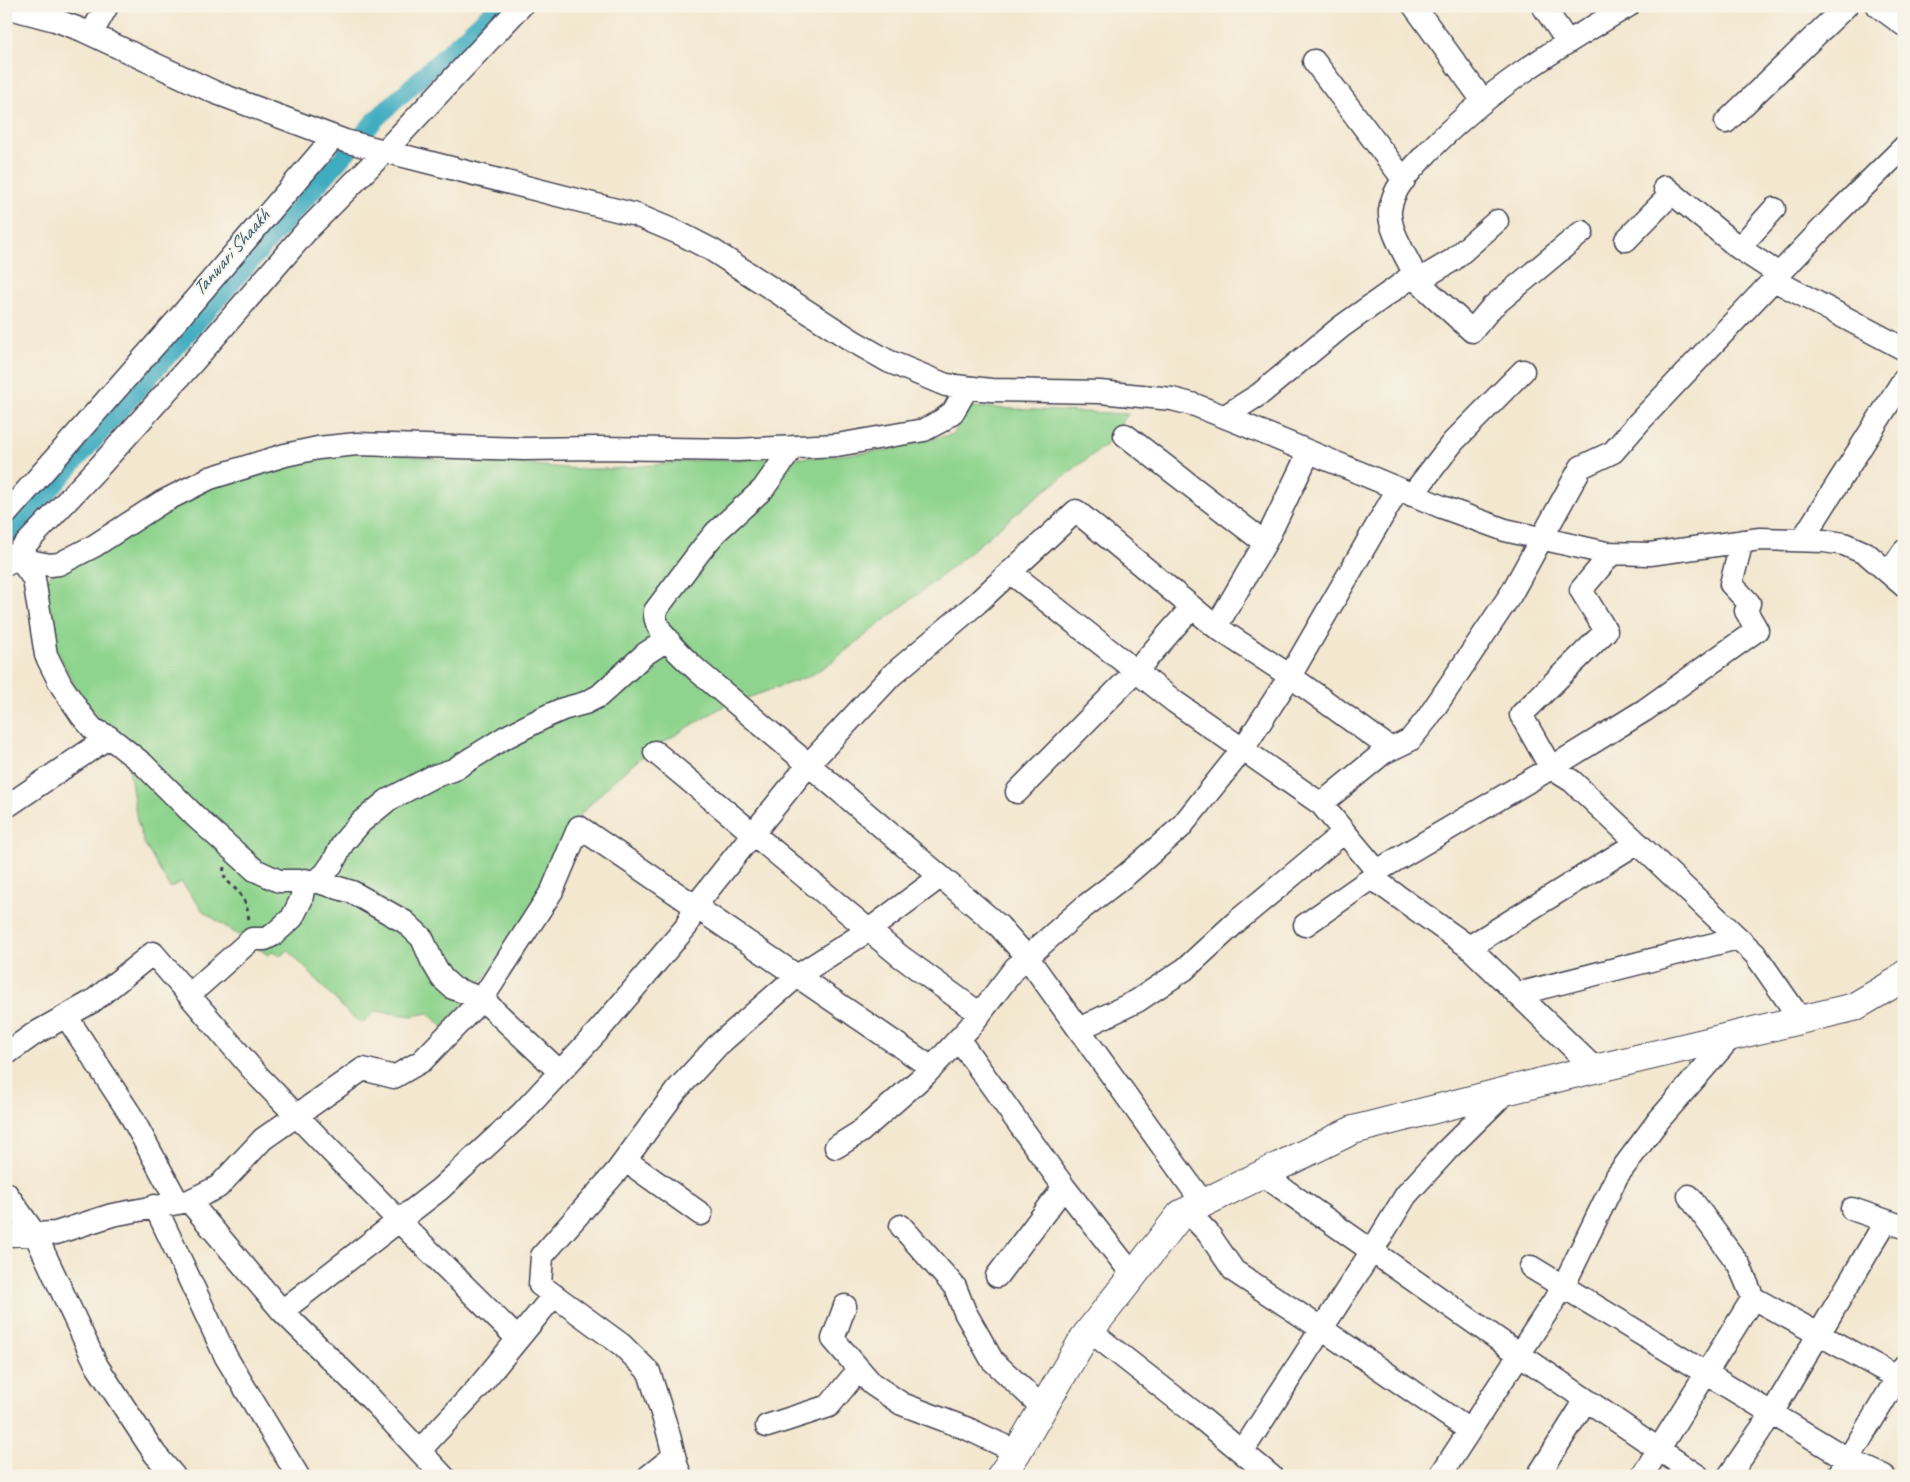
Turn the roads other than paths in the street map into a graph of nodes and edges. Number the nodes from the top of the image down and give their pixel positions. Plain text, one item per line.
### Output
1 (107, 6) edge
2 (521, 6) edge
3 (1414, 6) edge
4 (1543, 6) edge
5 (1628, 6) edge
6 (1846, 6) edge
7 (1878, 6) edge
8 (6, 7) edge
9 (1904, 25) edge
10 (91, 34) junction
11 (1567, 41) junction
12 (1314, 61) dead end
13 (1483, 102) junction
14 (1726, 122) dead end
15 (340, 139) junction
16 (1904, 147) edge
17 (378, 149) junction
18 (1404, 180) junction
19 (1774, 209) dead end
20 (1496, 221) dead end
21 (1582, 232) dead end
22 (1626, 240) dead end
23 (1739, 248) junction
24 (1413, 274) junction
25 (1776, 277) junction
26 (1904, 349) edge
27 (1523, 371) dead end
28 (1904, 379) edge
29 (967, 388) junction
30 (1225, 416) junction
31 (1125, 435) dead end
32 (793, 447) junction
33 (1309, 452) junction
34 (1405, 492) junction
35 (6, 514) edge
36 (1542, 540) junction
37 (1802, 540) junction
38 (1742, 541) junction
39 (1265, 543) junction
40 (1904, 551) edge
41 (1612, 553) junction
42 (11, 560) edge
43 (1010, 572) junction
44 (1897, 579) edge
45 (1192, 607) junction
46 (1216, 627) junction
47 (668, 639) junction
48 (1136, 671) junction
49 (1290, 676) junction
50 (109, 737) junction
51 (1391, 749) junction
52 (1243, 750) junction
53 (654, 752) dead end
54 (808, 765) junction
55 (1551, 768) junction
56 (1017, 792) dead end
57 (1321, 804) junction
58 (6, 807) edge
59 (1344, 832) junction
60 (753, 834) junction
61 (1637, 842) junction
62 (1374, 874) junction
63 (940, 877) junction
64 (310, 881) junction
65 (695, 907) junction
66 (1305, 926) dead end
67 (869, 930) junction
68 (1738, 938) junction
69 (1468, 947) junction
70 (1027, 957) junction
71 (1904, 975) edge
72 (797, 976) junction
73 (1517, 994) junction
74 (189, 995) junction
75 (482, 999) junction
76 (980, 1014) junction
77 (66, 1016) junction
78 (1801, 1020) junction
79 (1079, 1029) junction
80 (1731, 1037) junction
81 (959, 1040) junction
82 (6, 1054) edge
83 (932, 1068) junction
84 (1595, 1069) junction
85 (560, 1072) junction
86 (1507, 1091) junction
87 (296, 1115) junction
88 (836, 1147) dead end
89 (625, 1160) junction
90 (1262, 1174) junction
91 (1064, 1187) junction
92 (6, 1193) edge
93 (1689, 1196) dead end
94 (184, 1202) junction
95 (156, 1206) junction
96 (1195, 1207) junction
97 (1852, 1209) dead end
98 (701, 1214) dead end
99 (399, 1221) junction
100 (1895, 1224) edge
101 (900, 1226) dead end
102 (35, 1234) junction
103 (6, 1235) edge
104 (1372, 1251) junction
105 (1531, 1267) dead end
106 (1133, 1275) junction
107 (997, 1276) dead end
108 (1563, 1286) junction
109 (554, 1296) junction
110 (1753, 1298) junction
111 (845, 1306) dead end
112 (282, 1311) junction
113 (1322, 1329) junction
114 (1090, 1331) junction
115 (1818, 1335) junction
116 (518, 1339) junction
117 (1519, 1354) junction
118 (859, 1369) junction
119 (1707, 1374) junction
120 (1901, 1375) edge
121 (1586, 1400) junction
122 (1044, 1408) junction
123 (1772, 1413) junction
124 (767, 1426) dead end
125 (1469, 1430) junction
126 (1659, 1449) junction
127 (420, 1450) junction
128 (1018, 1452) junction
129 (1242, 1452) junction
130 (678, 1466) edge
131 (1844, 1468) edge
132 (174, 1476) edge
133 (298, 1476) edge
134 (443, 1476) edge
135 (649, 1476) edge
136 (1001, 1476) edge
137 (1271, 1476) edge
138 (1440, 1476) edge
139 (1538, 1476) edge
140 (1642, 1476) edge
141 (1698, 1476) edge
142 (1729, 1476) edge
143 (1884, 1476) edge

1 - 10 street
2 - 17 street
3 - 13 street
4 - 11 street
5 - 11 street
6 - 14 street
7 - 9 street
8 - 10 street
10 - 15 street
11 - 13 street
12 - 18 street
13 - 18 street
15 - 17 street
15 - 35 street
16 - 25 street
17 - 29 street
17 - 42 street
18 - 24 street
19 - 23 street
20 - 24 street
21 - 24 street
22 - 23 street
23 - 25 street
24 - 30 street
25 - 26 street
25 - 36 street
27 - 34 street
28 - 37 street
29 - 30 street
29 - 32 street
30 - 33 street
31 - 39 street
32 - 42 street
32 - 47 street
33 - 34 street
33 - 39 street
34 - 36 street
34 - 49 street
36 - 41 street
36 - 51 street
37 - 38 street
37 - 44 street
38 - 41 street
38 - 55 street
39 - 46 street
40 - 44 street
41 - 55 street
42 - 50 street
43 - 45 street
43 - 48 street
43 - 54 street
45 - 46 street
45 - 48 street
46 - 49 street
47 - 54 street
47 - 64 street
48 - 52 street
48 - 56 street
49 - 51 street
49 - 52 street
50 - 58 street
50 - 64 street
51 - 57 street
52 - 57 street
52 - 70 street
53 - 60 street
54 - 60 street
54 - 63 street
55 - 61 street
55 - 62 street
57 - 59 street
59 - 62 street
59 - 79 street
60 - 65 street
60 - 67 street
61 - 68 street
61 - 69 street
62 - 66 street
62 - 69 street
63 - 67 street
63 - 70 street
64 - 74 street
64 - 75 street
65 - 72 street
65 - 75 street
65 - 85 street
67 - 72 street
67 - 76 street
68 - 73 street
68 - 78 street
69 - 73 street
70 - 76 street
70 - 79 street
71 - 78 main road
72 - 83 street
72 - 89 street
73 - 84 street
74 - 77 street
74 - 87 street
75 - 85 street
75 - 87 street
76 - 81 street
77 - 82 street
77 - 94 street
78 - 80 main road
79 - 96 street
80 - 84 main road
80 - 108 street
81 - 83 street
81 - 91 street
83 - 88 street
84 - 86 main road
85 - 99 street
86 - 90 main road
86 - 104 street
87 - 94 street
87 - 99 street
89 - 98 street
89 - 109 street
90 - 96 main road
90 - 104 street
91 - 106 street
91 - 107 street
92 - 102 street
93 - 110 street
94 - 95 street
94 - 112 street
95 - 102 street
95 - 133 street
96 - 106 main road
96 - 113 street
97 - 100 street
99 - 112 street
99 - 116 street
100 - 115 street
101 - 122 street
102 - 103 street
102 - 132 street
104 - 113 street
104 - 117 street
105 - 108 street
106 - 114 main road
108 - 117 street
108 - 119 street
109 - 116 street
109 - 130 street
110 - 115 street
110 - 119 street
111 - 118 street
112 - 127 street
113 - 125 street
113 - 129 street
114 - 122 main road
114 - 129 street
115 - 120 street
115 - 123 street
116 - 127 street
117 - 121 street
117 - 125 street
118 - 124 street
118 - 128 street
119 - 123 street
119 - 126 street
120 - 131 street
121 - 126 street
121 - 139 street
122 - 128 main road
123 - 131 street
123 - 142 street
125 - 138 street
126 - 140 street
126 - 141 street
127 - 134 street
128 - 136 main road
129 - 137 street
130 - 135 street
131 - 143 street

